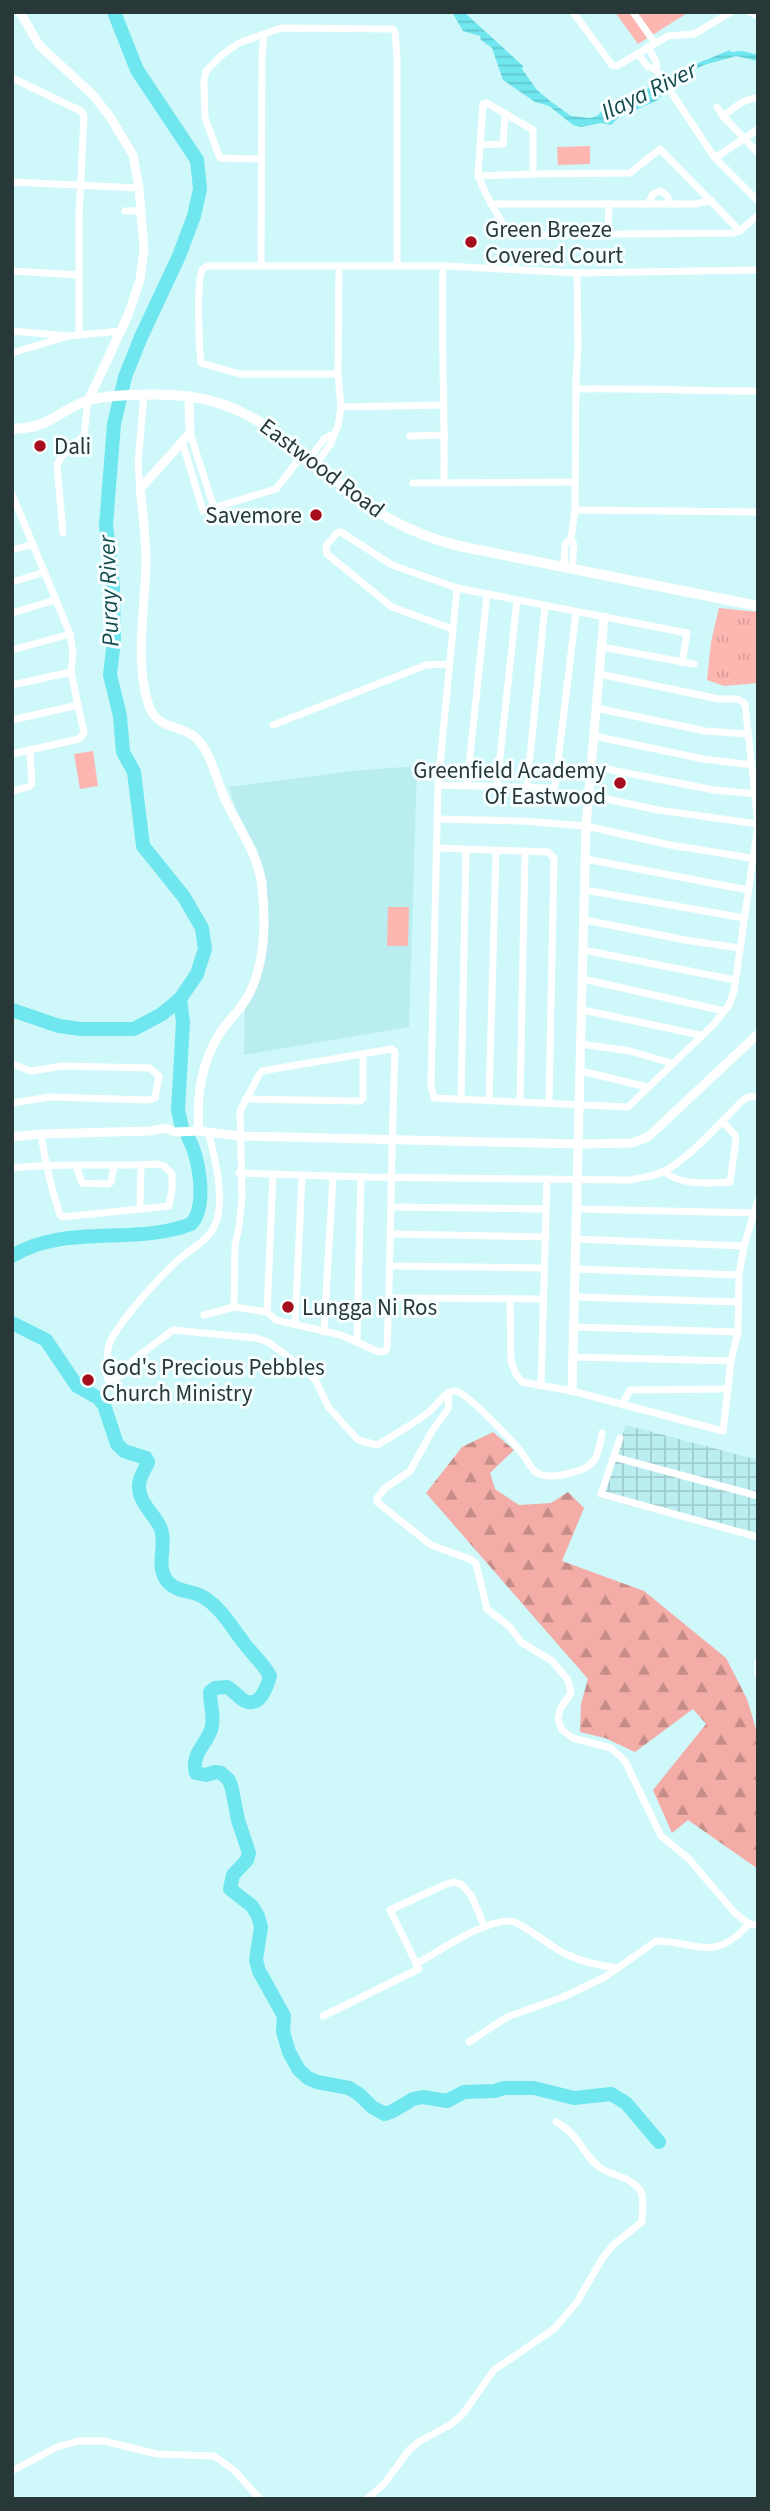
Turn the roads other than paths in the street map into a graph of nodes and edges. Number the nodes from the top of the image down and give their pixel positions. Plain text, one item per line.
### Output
1 (20, 12) edge
2 (573, 12) edge
3 (633, 12) edge
4 (731, 12) edge
5 (750, 12) edge
6 (758, 16) edge
7 (264, 34) junction
8 (652, 45) junction
9 (638, 54) junction
10 (657, 72) junction
11 (12, 78) edge
12 (758, 98) edge
13 (717, 107) dead end
14 (505, 114) junction
15 (723, 116) junction
16 (758, 129) edge
17 (744, 139) junction
18 (480, 145) junction
19 (758, 153) edge
20 (715, 158) junction
21 (261, 159) junction
22 (533, 174) junction
23 (478, 176) junction
24 (12, 182) edge
25 (82, 184) junction
26 (139, 188) junction
27 (711, 200) junction
28 (758, 201) edge
29 (491, 204) junction
30 (608, 204) junction
31 (648, 204) junction
32 (670, 204) junction
33 (125, 211) dead end
34 (142, 211) junction
35 (758, 215) edge
36 (740, 231) junction
37 (608, 234) junction
38 (261, 266) junction
39 (339, 266) junction
40 (397, 266) junction
41 (443, 267) junction
42 (758, 270) edge
43 (12, 271) edge
44 (577, 273) junction
45 (78, 275) junction
46 (12, 331) edge
47 (120, 331) junction
48 (79, 335) junction
49 (69, 336) junction
50 (12, 353) edge
51 (338, 374) junction
52 (576, 389) junction
53 (758, 391) edge
54 (143, 396) junction
55 (189, 396) junction
56 (92, 400) junction
57 (444, 405) junction
58 (341, 407) junction
59 (12, 429) edge
60 (190, 433) junction
61 (445, 435) junction
62 (410, 436) dead end
63 (182, 441) junction
64 (309, 459) junction
65 (413, 482) dead end
66 (444, 482) junction
67 (574, 482) junction
68 (140, 489) junction
69 (12, 494) edge
70 (214, 508) junction
71 (575, 510) junction
72 (758, 512) edge
73 (22, 516) junction
74 (12, 520) edge
75 (63, 533) dead end
76 (33, 544) junction
77 (12, 551) edge
78 (568, 567) junction
79 (45, 572) junction
80 (12, 582) edge
81 (457, 588) junction
82 (487, 594) junction
83 (55, 600) junction
84 (517, 600) junction
85 (545, 606) junction
86 (758, 606) edge
87 (576, 612) junction
88 (12, 613) edge
89 (604, 617) junction
90 (452, 629) junction
91 (70, 634) junction
92 (602, 647) junction
93 (12, 650) edge
94 (682, 663) junction
95 (449, 664) junction
96 (694, 664) dead end
97 (71, 673) junction
98 (599, 674) junction
99 (12, 685) edge
100 (78, 705) junction
101 (596, 708) junction
102 (12, 720) edge
103 (272, 725) dead end
104 (748, 734) junction
105 (594, 736) junction
106 (30, 750) junction
107 (12, 754) edge
108 (752, 765) junction
109 (591, 766) junction
110 (438, 785) junction
111 (467, 785) junction
112 (497, 785) junction
113 (527, 787) junction
114 (12, 791) edge
115 (588, 794) junction
116 (756, 794) junction
117 (438, 819) junction
118 (758, 824) edge
119 (586, 826) junction
120 (436, 848) junction
121 (466, 849) junction
122 (496, 851) junction
123 (525, 852) junction
124 (586, 859) junction
125 (756, 859) edge
126 (585, 890) junction
127 (748, 890) junction
128 (744, 918) junction
129 (585, 920) junction
130 (739, 948) junction
131 (583, 950) junction
132 (583, 979) junction
133 (736, 980) junction
134 (583, 1010) junction
135 (724, 1011) junction
136 (758, 1034) edge
137 (700, 1035) junction
138 (581, 1044) junction
139 (363, 1055) junction
140 (671, 1063) junction
141 (12, 1064) edge
142 (581, 1070) junction
143 (647, 1087) junction
144 (758, 1096) edge
145 (245, 1099) junction
146 (461, 1100) junction
147 (489, 1101) junction
148 (520, 1102) junction
149 (549, 1102) junction
150 (12, 1103) edge
151 (579, 1105) junction
152 (722, 1121) junction
153 (204, 1133) junction
154 (41, 1134) junction
155 (239, 1136) junction
156 (12, 1137) edge
157 (391, 1140) junction
158 (578, 1144) junction
159 (46, 1164) junction
160 (76, 1165) junction
161 (114, 1165) junction
162 (141, 1165) junction
163 (12, 1168) edge
164 (664, 1172) junction
165 (239, 1173) junction
166 (273, 1174) junction
167 (302, 1175) junction
168 (332, 1176) junction
169 (361, 1177) junction
170 (392, 1177) junction
171 (547, 1179) junction
172 (577, 1179) junction
173 (758, 1200) edge
174 (391, 1207) junction
175 (140, 1209) junction
176 (546, 1209) junction
177 (577, 1209) junction
178 (755, 1213) junction
179 (391, 1234) junction
180 (546, 1237) junction
181 (576, 1239) junction
182 (744, 1246) junction
183 (389, 1266) junction
184 (544, 1268) junction
185 (577, 1269) junction
186 (739, 1275) junction
187 (575, 1297) junction
188 (389, 1298) junction
189 (544, 1299) junction
190 (510, 1300) junction
191 (739, 1302) junction
192 (234, 1307) junction
193 (267, 1312) junction
194 (204, 1315) dead end
195 (295, 1325) junction
196 (575, 1327) junction
197 (324, 1332) junction
198 (738, 1332) junction
199 (357, 1342) junction
200 (575, 1357) junction
201 (731, 1361) junction
202 (541, 1387) junction
203 (727, 1389) junction
204 (572, 1391) junction
205 (449, 1392) junction
206 (622, 1405) junction
207 (602, 1433) dead end
208 (621, 1438) dead end
209 (614, 1457) junction
210 (593, 1463) junction
211 (609, 1469) junction
212 (758, 1496) edge
213 (758, 1537) edge
214 (758, 1661) edge
215 (758, 1675) edge
216 (753, 1924) edge
217 (485, 1927) junction
218 (416, 1964) junction
219 (619, 1968) junction
220 (323, 2015) dead end
221 (469, 2042) dead end
222 (556, 2122) dead end
223 (12, 2471) edge
224 (260, 2499) edge
225 (367, 2499) edge

1 - 26 street
2 - 9 street
3 - 8 street
4 - 8 street
5 - 6 street
7 - 21 street
7 - 21 street
7 - 40 street
8 - 9 street
8 - 10 street
9 - 10 street
10 - 20 street
11 - 25 street
12 - 15 street
13 - 15 street
14 - 18 street
14 - 18 street
14 - 22 street
15 - 17 street
16 - 17 street
17 - 19 street
17 - 20 street
18 - 23 street
20 - 28 street
21 - 38 street
22 - 23 street
22 - 27 street
23 - 29 street
24 - 25 street
25 - 26 street
25 - 45 street
26 - 34 street
27 - 32 street
27 - 36 street
29 - 30 street
29 - 37 street
30 - 31 street
30 - 37 street
31 - 32 street
31 - 32 street
33 - 34 street
34 - 47 street
35 - 36 street
36 - 37 street
38 - 39 street
38 - 51 street
39 - 40 street
39 - 51 street
40 - 41 street
41 - 44 street
41 - 57 street
42 - 44 street
43 - 45 street
44 - 52 street
45 - 48 street
46 - 49 street
47 - 48 street
47 - 56 street
48 - 49 street
49 - 50 street
51 - 58 street
52 - 53 street
52 - 67 street
54 - 55 main road, Eastwood Road
54 - 56 main road, Eastwood Road
54 - 68 street
55 - 60 street
55 - 64 main road, Eastwood Road
56 - 59 main road, Eastwood Road
56 - 75 street
57 - 58 street
57 - 61 street
58 - 64 street
60 - 63 street
60 - 70 street
61 - 62 street
61 - 66 street
63 - 68 street
63 - 70 street
64 - 70 street
64 - 78 main road, Eastwood Road
65 - 66 street
66 - 67 street
67 - 71 street
68 - 153 street
69 - 73 street
71 - 72 street
71 - 78 street
73 - 74 street
73 - 76 street
76 - 77 street
76 - 79 street
78 - 86 main road, Eastwood Road
79 - 80 street
79 - 83 street
81 - 82 street
81 - 90 street
81 - 90 street
82 - 84 street
82 - 111 street
83 - 88 street
83 - 91 street
84 - 85 street
84 - 112 street
85 - 87 street
85 - 113 street
87 - 89 street
87 - 113 street
89 - 92 street
89 - 94 street
90 - 95 street
91 - 93 street
91 - 97 street
92 - 94 street
92 - 98 street
94 - 96 street
95 - 103 street
95 - 110 street
97 - 99 street
97 - 100 street
98 - 101 street
98 - 104 street
100 - 102 street
100 - 106 street
101 - 104 street
101 - 105 street
104 - 108 street
105 - 108 street
105 - 109 street
106 - 107 street
106 - 114 street
108 - 116 street
109 - 115 street
109 - 116 street
110 - 111 street
110 - 117 street
111 - 112 street
112 - 113 street
115 - 118 street
115 - 119 street
116 - 118 street
117 - 119 street
117 - 120 street
118 - 125 street
119 - 124 street
119 - 125 street
120 - 121 street
120 - 146 street
121 - 122 street
121 - 146 street
122 - 123 street
122 - 147 street
123 - 148 street
123 - 149 street
124 - 126 street
124 - 127 street
125 - 127 street
126 - 128 street
126 - 129 street
127 - 128 street
128 - 130 street
129 - 130 street
129 - 131 street
130 - 133 street
131 - 132 street
131 - 133 street
132 - 134 street
132 - 135 street
133 - 135 street
134 - 137 street
134 - 138 street
135 - 137 street
136 - 158 street
137 - 140 street
138 - 140 street
138 - 142 street
139 - 145 street
139 - 145 street
139 - 157 street
140 - 143 street
141 - 150 street
142 - 143 street
142 - 151 street
143 - 151 street
144 - 152 street
145 - 155 street
146 - 147 street
147 - 148 street
148 - 149 street
149 - 151 street
151 - 158 street
152 - 164 street
152 - 164 street
153 - 154 street
153 - 155 street
153 - 205 street
154 - 156 street
154 - 159 street
155 - 157 street
155 - 165 street
157 - 158 street
157 - 170 street
158 - 172 street
159 - 160 street
159 - 163 street
159 - 175 street
160 - 161 street
160 - 161 street
161 - 162 street
162 - 175 street
162 - 175 street
164 - 172 street
165 - 166 street
165 - 192 street
166 - 167 street
166 - 193 street
167 - 168 street
167 - 195 street
168 - 169 street
168 - 197 street
169 - 170 street
169 - 199 street
170 - 171 street
170 - 174 street
171 - 172 street
171 - 176 street
172 - 177 street
173 - 178 street
174 - 176 street
174 - 179 street
176 - 180 street
177 - 178 street
177 - 181 street
178 - 182 street
179 - 180 street
179 - 183 street
180 - 184 street
181 - 182 street
181 - 185 street
182 - 186 street
183 - 184 street
183 - 188 street
184 - 189 street
185 - 186 street
185 - 187 street
186 - 191 street
187 - 191 street
187 - 196 street
188 - 190 street
188 - 199 street
189 - 190 street
189 - 202 street
190 - 202 street
191 - 198 street
192 - 193 street
192 - 194 street
193 - 195 street
195 - 197 street
196 - 198 street
196 - 200 street
197 - 199 street
198 - 201 street
200 - 201 street
200 - 204 street
201 - 203 street
202 - 204 street
203 - 206 street
203 - 206 street
204 - 206 street
205 - 210 street
205 - 216 street
207 - 210 street
208 - 209 street
209 - 211 street
209 - 212 street
210 - 211 street
211 - 213 street
214 - 215 street
216 - 219 street
217 - 218 street
217 - 218 street
217 - 219 street
218 - 220 street
219 - 221 street
222 - 225 street
223 - 224 street

